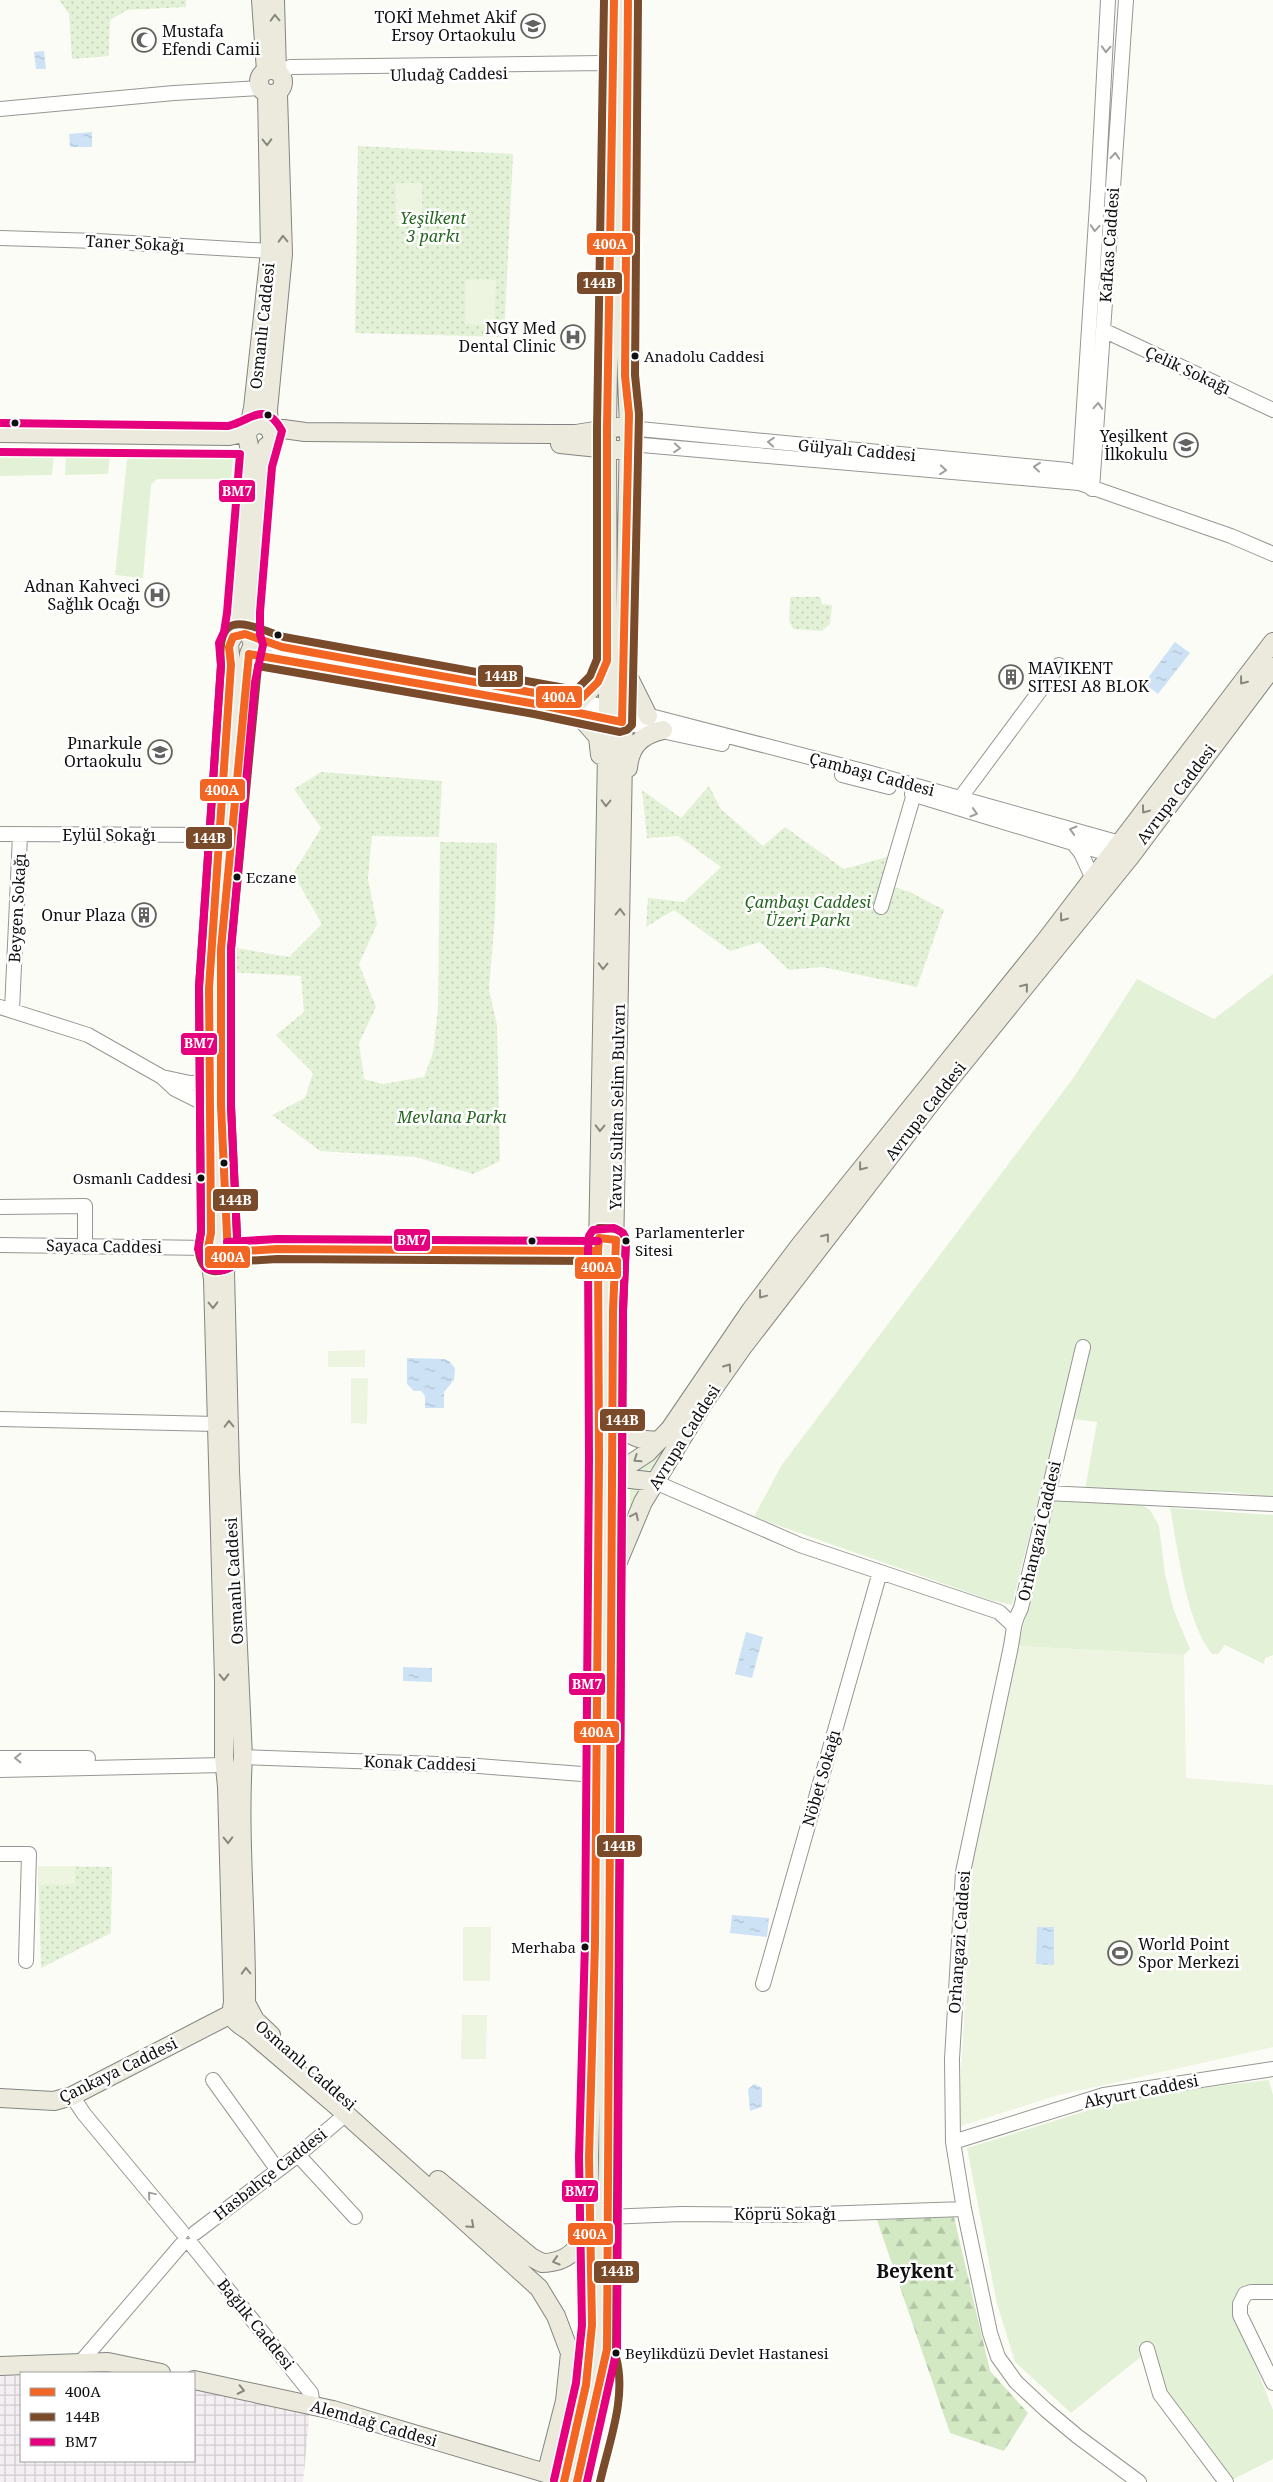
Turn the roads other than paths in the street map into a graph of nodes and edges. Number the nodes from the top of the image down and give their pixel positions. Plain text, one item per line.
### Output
1 (261, 0) edge
2 (275, 0) edge
3 (614, 0) edge
4 (628, 0) edge
5 (1108, 0) edge
6 (1126, 0) edge
7 (622, 66) junction
8 (273, 81) junction
9 (0, 110) edge
10 (0, 238) edge
11 (270, 251) junction
12 (1103, 330) junction
13 (1273, 410) edge
14 (607, 428) junction
15 (629, 428) junction
16 (0, 433) edge
17 (122, 438) junction
18 (248, 438) junction
19 (268, 439) junction
20 (0, 442) edge
21 (608, 448) junction
22 (629, 448) junction
23 (1085, 486) junction
24 (1273, 554) edge
25 (1273, 642) edge
26 (241, 644) junction
27 (615, 663) junction
28 (1058, 666) dead end
29 (1273, 667) edge
30 (577, 706) junction
31 (615, 715) junction
32 (648, 716) junction
33 (663, 730) junction
34 (614, 782) junction
35 (914, 794) junction
36 (961, 797) junction
37 (0, 834) edge
38 (20, 835) junction
39 (218, 835) junction
40 (1073, 843) junction
41 (1120, 852) junction
42 (1092, 879) junction
43 (882, 908) dead end
44 (6, 1009) edge
45 (162, 1077) junction
46 (215, 1082) junction
47 (215, 1106) junction
48 (0, 1207) edge
49 (0, 1245) edge
50 (607, 1245) junction
51 (86, 1247) junction
52 (209, 1249) junction
53 (228, 1251) junction
54 (1083, 1347) dead end
55 (0, 1419) edge
56 (613, 1422) junction
57 (216, 1424) junction
58 (660, 1440) junction
59 (606, 1476) junction
60 (655, 1482) junction
61 (1047, 1493) junction
62 (1273, 1504) edge
63 (880, 1572) junction
64 (612, 1578) junction
65 (1012, 1624) junction
66 (243, 1757) junction
67 (0, 1758) edge
68 (224, 1761) junction
69 (0, 1770) edge
70 (596, 1774) junction
71 (0, 1854) edge
72 (26, 1961) dead end
73 (763, 1984) dead end
74 (240, 2014) junction
75 (1273, 2069) edge
76 (213, 2080) dead end
77 (72, 2096) junction
78 (0, 2098) edge
79 (344, 2115) dead end
80 (953, 2142) junction
81 (298, 2155) junction
82 (277, 2169) junction
83 (964, 2209) junction
84 (590, 2210) junction
85 (355, 2217) dead end
86 (606, 2217) junction
87 (188, 2239) junction
88 (1273, 2292) edge
89 (1147, 2350) dead end
90 (570, 2353) junction
91 (606, 2358) junction
92 (80, 2363) junction
93 (0, 2366) edge
94 (156, 2372) edge
95 (588, 2376) junction
96 (195, 2380) edge
97 (1273, 2383) edge
98 (313, 2406) junction
99 (556, 2480) edge
100 (577, 2482) edge
101 (590, 2482) edge
102 (1139, 2482) edge
103 (1226, 2482) edge

1 - 8 main road, Osmanlı Caddesi
8 -> 2 main road, Osmanlı Caddesi
3 - 7 main road, Yavuz Sultan Selim Bulvarı
4 - 7 main road, Yavuz Sultan Selim Bulvarı
5 -> 23 street, Kafkas Caddesi
12 -> 6 street, Kafkas Caddesi
7 - 8 street, Uludağ Caddesi
7 - 14 main road, Yavuz Sultan Selim Bulvarı
7 - 15 main road, Yavuz Sultan Selim Bulvarı
8 - 9 street, Uludağ Caddesi
8 -> 11 main road, Osmanlı Caddesi
19 -> 8 main road, Osmanlı Caddesi
10 - 11 street, Taner Sokağı
11 - 18 main road, Osmanlı Caddesi
12 - 13 street, Çelik Sokağı
23 -> 12 street, Kafkas Caddesi
14 - 15 main road
14 - 19 main road
14 - 21 main road, Yavuz Sultan Selim Bulvarı
15 - 22 main road, Yavuz Sultan Selim Bulvarı
23 -> 15 street, Gülyalı Caddesi
16 - 17 main road
17 - 18 main road
17 - 20 main road
18 - 19 main road
18 - 19 main road
18 - 26 main road, Osmanlı Caddesi
19 - 21 main road
19 - 26 main road, Osmanlı Caddesi
21 - 22 main road
21 - 27 main road, Yavuz Sultan Selim Bulvarı
22 -> 23 street, Gülyalı Caddesi
22 - 27 main road, Yavuz Sultan Selim Bulvarı
23 - 24 street, Gülyalı Caddesi
25 -> 41 main road, Avrupa Caddesi
26 - 30 street
26 - 39 main road, Osmanlı Caddesi
26 - 46 main road, Osmanlı Caddesi
27 - 30 main road
27 - 31 main road, Yavuz Sultan Selim Bulvarı
27 - 32 main road
28 - 36 street
29 - 41 main road, Avrupa Caddesi
30 - 31 street
30 - 34 main road
31 - 32 street, Çambaşı Caddesi
31 - 33 street, Çambaşı Caddesi
31 - 34 main road, Yavuz Sultan Selim Bulvarı
32 - 36 street, Çambaşı Caddesi
33 - 34 main road
33 - 35 street, Çambaşı Caddesi
34 - 50 main road, Yavuz Sultan Selim Bulvarı
35 -> 40 street, Çambaşı Caddesi
35 - 43 street
41 -> 36 street, Çambaşı Caddesi
37 - 38 street, Eylül Sokağı
38 - 39 street, Eylül Sokağı
38 - 44 street, Beygen Sokağı
39 - 46 main road, Osmanlı Caddesi
40 - 41 street, Çambaşı Caddesi
40 - 42 street
41 - 42 main road, Avrupa Caddesi
60 -> 41 main road, Avrupa Caddesi
42 -> 58 main road, Avrupa Caddesi
44 - 45 street
45 - 46 street
45 - 47 street
46 - 47 main road, Osmanlı Caddesi
47 - 52 main road, Osmanlı Caddesi
47 - 53 main road, Osmanlı Caddesi
48 - 51 street
49 - 51 street, Sayaca Caddesi
50 - 53 street
50 - 56 main road, Yavuz Sultan Selim Bulvarı
50 - 59 main road, Yavuz Sultan Selim Bulvarı
51 - 52 street, Sayaca Caddesi
52 - 53 main road
52 -> 57 main road, Osmanlı Caddesi
66 -> 53 main road, Osmanlı Caddesi
54 - 61 street, Orhangazi Caddesi
55 - 57 street
56 - 58 main road
56 - 59 main road, Yavuz Sultan Selim Bulvarı
57 -> 68 main road, Osmanlı Caddesi
58 -> 59 main road, Avrupa Caddesi
59 - 60 main road
59 - 64 main road, Yavuz Sultan Selim Bulvarı
59 - 70 main road, Yavuz Sultan Selim Bulvarı
60 - 63 street
64 -> 60 main road, Avrupa Caddesi
61 - 62 street
61 - 65 street, Orhangazi Caddesi
63 - 65 street
63 - 73 street, Nöbet Sokağı
64 - 86 main road, Yavuz Sultan Selim Bulvarı
65 - 80 street, Orhangazi Caddesi
66 - 68 main road
66 - 70 street, Konak Caddesi
74 -> 66 main road, Osmanlı Caddesi
68 -> 67 street
68 - 69 street
68 -> 74 main road, Osmanlı Caddesi
70 - 84 main road, Yavuz Sultan Selim Bulvarı
71 - 72 street
74 - 77 main road, Çankaya Caddesi
84 -> 74 main road, Osmanlı Caddesi
74 -> 90 main road, Osmanlı Caddesi
75 - 80 street, Akyurt Caddesi
76 - 82 street
77 - 78 main road, Çankaya Caddesi
87 -> 77 street, Bağlık Caddesi
79 - 81 street, Hasbahçe Caddesi
80 - 83 street, Orhangazi Caddesi
81 - 82 street, Hasbahçe Caddesi
81 - 85 street
82 - 87 street, Hasbahçe Caddesi
83 - 86 street, Köprü Sokağı
83 - 102 street, Orhangazi Caddesi
84 - 95 main road, Yavuz Sultan Selim Bulvarı
86 - 91 main road, Yavuz Sultan Selim Bulvarı
87 - 92 street, Hasbahçe Caddesi
87 - 98 street, Bağlık Caddesi
88 - 97 street
89 - 103 street
90 - 95 main road
90 - 99 main road, Osmanlı Caddesi
91 - 100 main road, Yavuz Sultan Selim Bulvarı
91 - 101 main road
92 - 93 main road
92 - 94 main road
95 - 99 main road
96 -> 98 main road, Alemdağ Caddesi
98 - 99 main road, Alemdağ Caddesi

